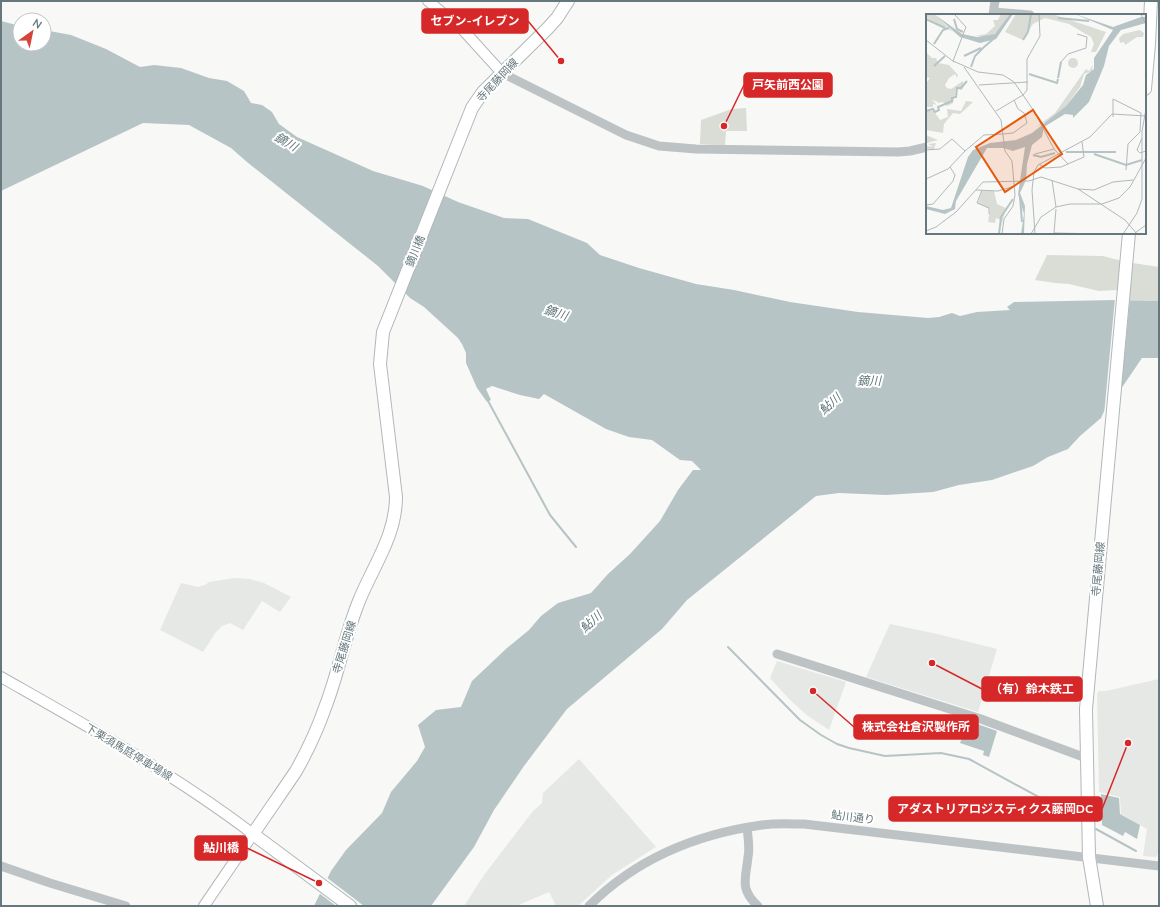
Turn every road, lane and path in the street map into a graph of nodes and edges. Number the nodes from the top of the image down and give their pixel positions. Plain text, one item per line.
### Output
1 (428, 1) edge
2 (568, 1) edge
3 (995, 1) edge
4 (1151, 1) edge
5 (994, 13) edge
6 (1012, 14) edge
7 (502, 73) junction
8 (1146, 80) edge
9 (926, 147) edge
10 (446, 172) joint
11 (1129, 234) edge
12 (384, 329) joint
13 (777, 654) dead end
14 (1, 677) edge
15 (1086, 758) junction
16 (747, 828) junction
17 (257, 837) junction
18 (1089, 857) junction
19 (1, 866) edge
20 (1159, 866) edge
21 (126, 906) edge
22 (204, 906) edge
23 (350, 906) edge
24 (589, 906) edge
25 (758, 906) edge
26 (1097, 906) edge

1 - 7 main road
2 - 7 main road, 寺尾藤岡線
3 - 5 street
4 - 8 main road
5 - 6 street
7 - 9 street
7 - 10 main road, 寺尾藤岡線
10 - 12 main road, 鏑川橋
11 - 15 main road, 寺尾藤岡線
12 - 17 main road, 寺尾藤岡線
13 - 15 street
14 - 17 main road, 下栗須馬庭停車場線
15 - 18 main road, 寺尾藤岡線
16 - 18 street, 鮎川通り
16 - 24 street, 鮎川通り
16 - 25 street
17 - 22 main road
17 - 23 main road
18 - 20 street, 鮎川通り
18 - 26 main road, 寺尾藤岡線
19 - 21 street

